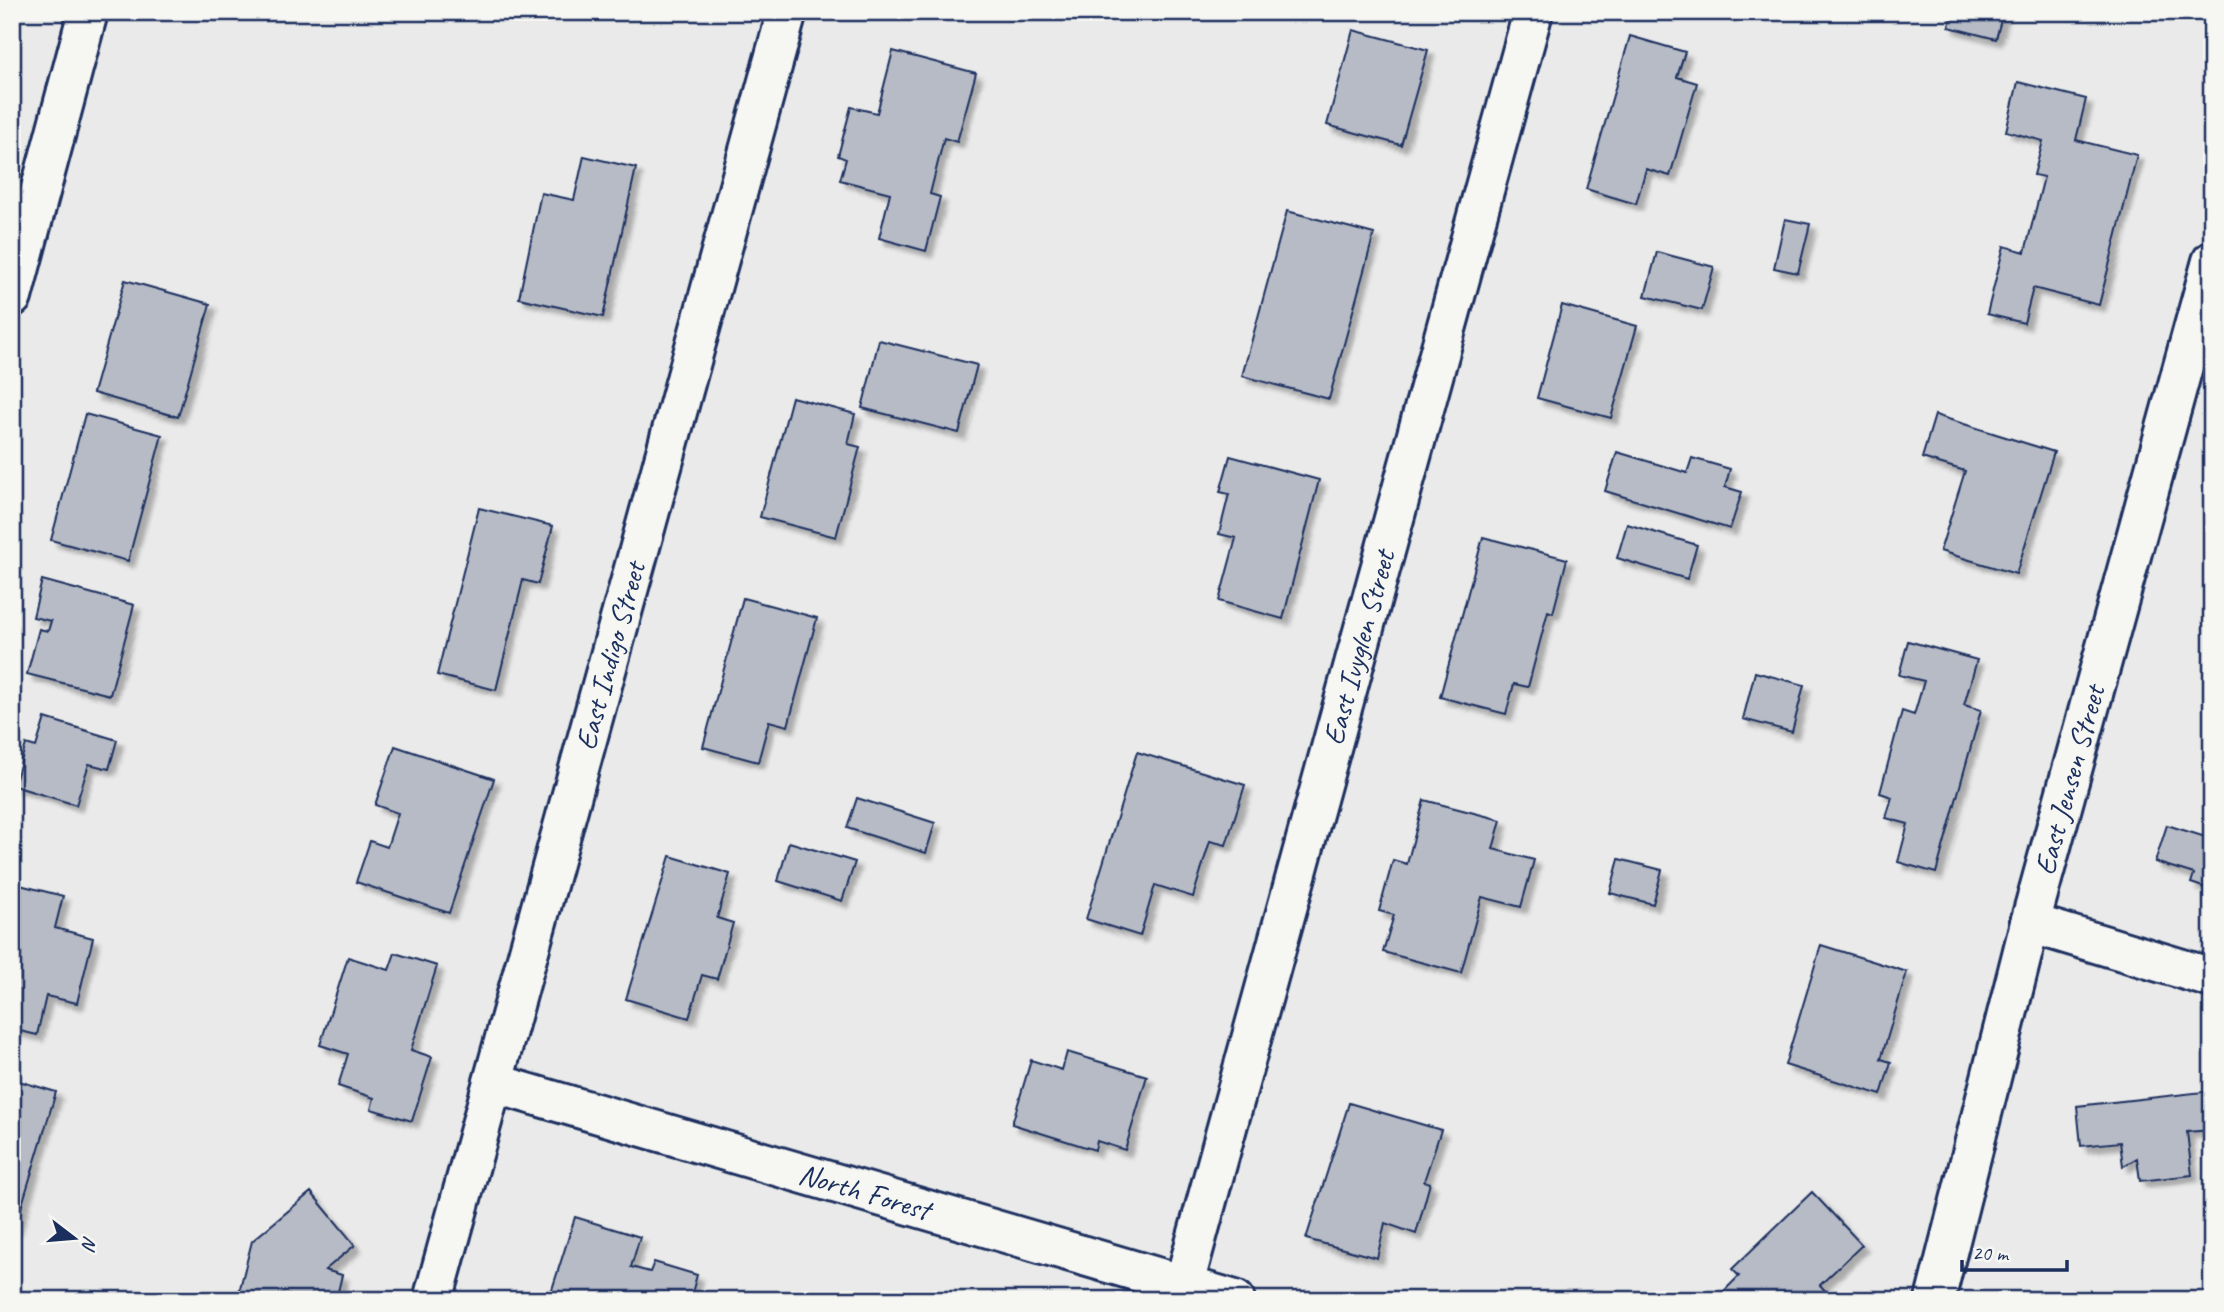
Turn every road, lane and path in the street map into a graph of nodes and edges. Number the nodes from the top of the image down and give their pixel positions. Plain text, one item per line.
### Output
1 (88, 12) edge
2 (786, 12) edge
3 (1533, 12) edge
4 (2212, 261) edge
5 (12, 297) edge
6 (2030, 923) junction
7 (2212, 978) edge
8 (493, 1083) junction
9 (1184, 1284) junction
10 (433, 1300) edge
11 (1235, 1300) edge
12 (1935, 1300) edge

1 - 5 street
2 - 8 street, East Indigo Street
3 - 9 street, East Ivyglen Street
4 - 6 street, East Jensen Street
6 - 7 street
6 - 12 street, East Jensen Street
8 - 9 street, North Forest
8 - 10 street, East Indigo Street
9 - 11 street, North Forest

